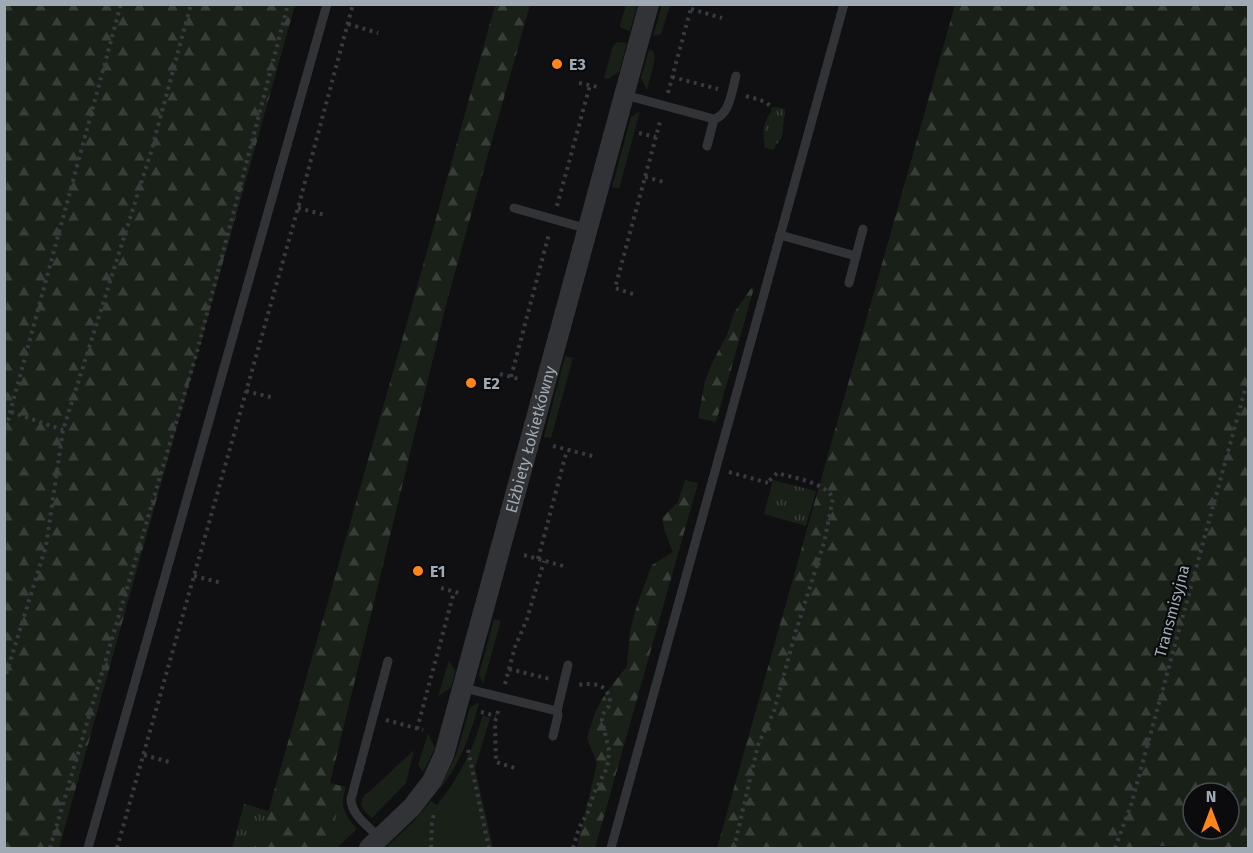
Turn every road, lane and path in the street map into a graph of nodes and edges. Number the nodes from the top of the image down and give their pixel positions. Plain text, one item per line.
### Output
1 (121, 4) edge
2 (191, 4) edge
3 (288, 4) edge
4 (327, 4) edge
5 (353, 4) edge
6 (649, 4) edge
7 (844, 4) edge
8 (692, 7) edge
9 (722, 18) dead end
10 (348, 24) junction
11 (378, 33) dead end
12 (736, 76) dead end
13 (579, 83) dead end
14 (598, 87) dead end
15 (625, 95) junction
16 (664, 106) junction
17 (714, 119) junction
18 (639, 133) dead end
19 (656, 137) junction
20 (707, 146) dead end
21 (645, 177) junction
22 (664, 182) dead end
23 (298, 208) junction
24 (514, 208) dead end
25 (325, 215) dead end
26 (588, 229) junction
27 (863, 229) dead end
28 (780, 235) junction
29 (856, 256) junction
30 (849, 283) dead end
31 (633, 294) dead end
32 (500, 374) dead end
33 (519, 379) dead end
34 (1248, 379) edge
35 (246, 390) junction
36 (274, 398) dead end
37 (11, 412) junction
38 (63, 430) junction
39 (4, 435) edge
40 (553, 446) dead end
41 (567, 450) junction
42 (597, 457) dead end
43 (725, 471) dead end
44 (524, 555) dead end
45 (538, 559) junction
46 (544, 561) junction
47 (567, 567) dead end
48 (194, 576) junction
49 (222, 583) dead end
50 (441, 588) dead end
51 (388, 661) dead end
52 (568, 665) dead end
53 (509, 669) junction
54 (4, 681) edge
55 (563, 682) junction
56 (464, 688) junction
57 (501, 697) junction
58 (557, 711) junction
59 (481, 712) dead end
60 (496, 716) junction
61 (373, 717) junction
62 (417, 729) junction
63 (423, 730) dead end
64 (553, 736) dead end
65 (468, 750) dead end
66 (144, 755) junction
67 (173, 763) dead end
68 (515, 768) dead end
69 (436, 806) dead end
70 (374, 843) edge
71 (50, 849) edge
72 (88, 849) edge
73 (117, 849) edge
74 (431, 849) edge
75 (489, 849) edge
76 (573, 849) edge
77 (611, 849) edge
78 (734, 849) edge
79 (1115, 849) edge

1 - 37 path
2 - 38 path
3 - 71 path
4 - 72 lane
5 - 10 path
6 - 15 street, Elżbiety Łokietkówny
7 - 28 lane
8 - 9 path
8 - 16 path
10 - 11 path
10 - 23 path
12 - 17 lane
13 - 14 path
15 - 16 lane
15 - 26 street, Elżbiety Łokietkówny
16 - 17 lane
16 - 19 path
17 - 20 lane
18 - 19 path
19 - 21 path
21 - 22 path
21 - 31 path
23 - 25 path
23 - 35 path
24 - 26 lane
26 - 56 street, Elżbiety Łokietkówny
27 - 29 lane
28 - 29 lane
28 - 77 lane
29 - 30 lane
32 - 33 path
34 - 79 path, Transmisyjna
35 - 36 path
35 - 48 path
37 - 38 path
37 - 39 path
38 - 54 path
40 - 41 path
41 - 42 path
41 - 45 path
43 - 78 path
44 - 45 path
45 - 46 path
46 - 47 path
46 - 53 path
48 - 49 path
48 - 66 path
50 - 62 path
51 - 61 lane
52 - 55 lane
53 - 55 path
53 - 57 path
55 - 58 lane
55 - 76 path
56 - 57 lane
56 - 70 street, Elżbiety Łokietkówny
57 - 58 lane
57 - 60 path
58 - 64 lane
59 - 60 path
60 - 68 path
61 - 62 path
61 - 70 lane
62 - 63 path
65 - 75 path
66 - 67 path
66 - 73 path
69 - 74 path

